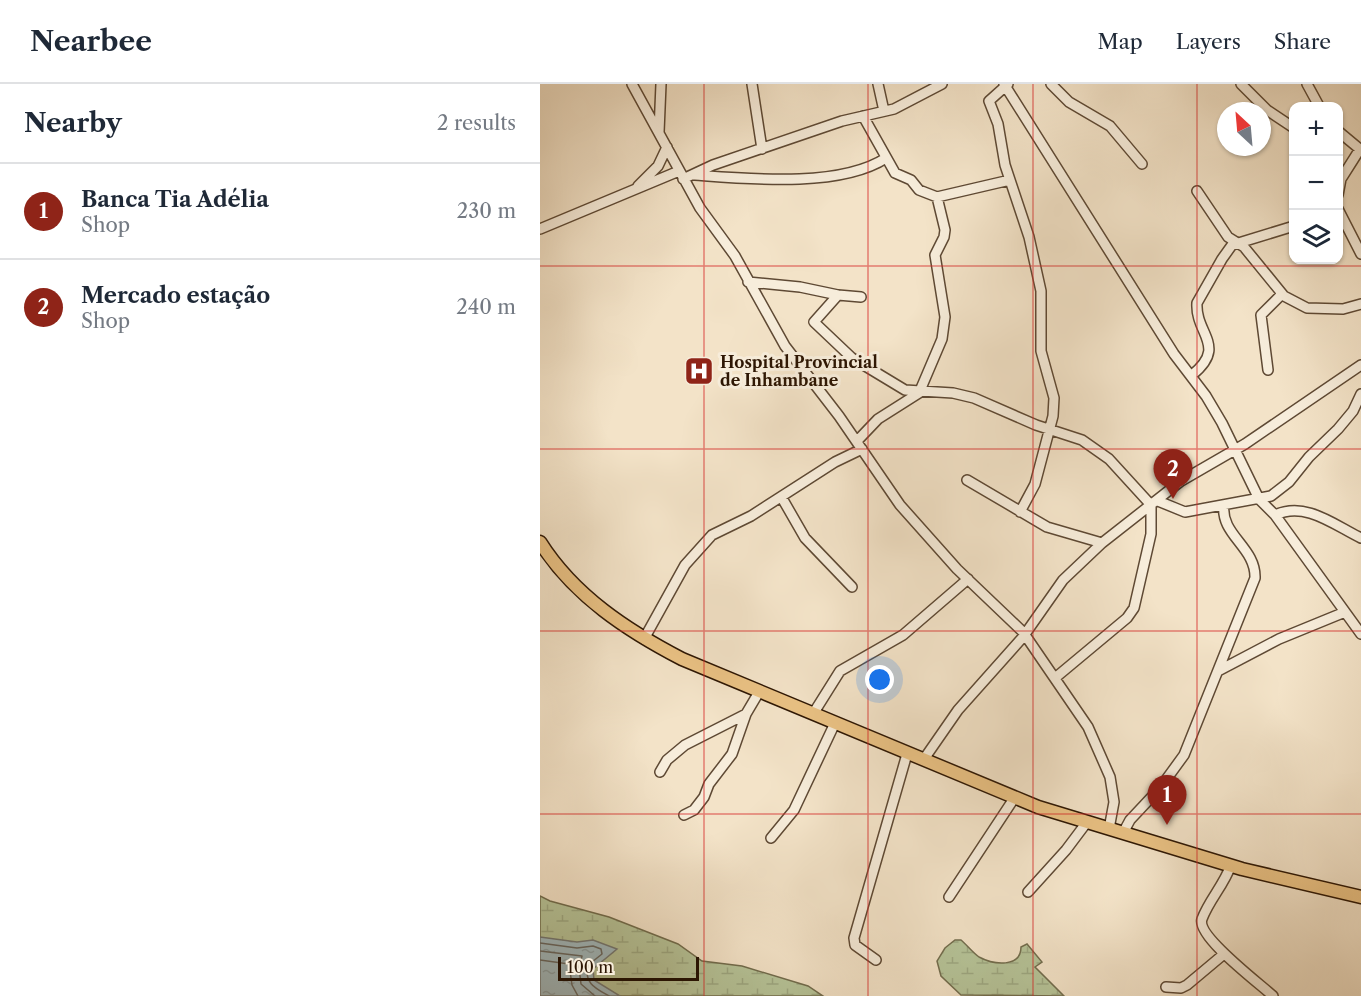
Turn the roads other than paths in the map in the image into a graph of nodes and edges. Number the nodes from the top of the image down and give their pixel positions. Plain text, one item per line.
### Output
1 (632, 84) edge
2 (661, 84) edge
3 (752, 84) edge
4 (878, 84) edge
5 (942, 84) edge
6 (1051, 84) edge
7 (1241, 84) edge
8 (1307, 84) edge
9 (1006, 85) edge
10 (1317, 102) edge
11 (884, 111) junction
12 (863, 116) junction
13 (1289, 125) edge
14 (658, 134) junction
15 (1343, 135) edge
16 (667, 147) junction
17 (762, 148) junction
18 (1361, 150) edge
19 (886, 158) junction
20 (1142, 164) dead end
21 (693, 174) junction
22 (681, 175) junction
23 (1343, 175) edge
24 (1010, 180) junction
25 (635, 190) junction
26 (1197, 191) dead end
27 (937, 197) junction
28 (1343, 219) edge
29 (1289, 227) edge
30 (540, 229) edge
31 (1236, 244) junction
32 (1361, 254) edge
33 (748, 282) junction
34 (1282, 294) junction
35 (838, 295) junction
36 (861, 297) dead end
37 (1361, 304) edge
38 (1361, 365) edge
39 (1268, 370) dead end
40 (1192, 375) junction
41 (919, 393) junction
42 (1361, 394) edge
43 (1048, 429) junction
44 (859, 445) junction
45 (1235, 447) junction
46 (967, 480) dead end
47 (782, 498) junction
48 (1259, 500) junction
49 (1154, 503) junction
50 (1224, 505) junction
51 (1020, 512) junction
52 (1275, 515) junction
53 (1361, 538) edge
54 (540, 543) edge
55 (1102, 543) junction
56 (968, 579) junction
57 (852, 587) dead end
58 (1345, 612) junction
59 (1025, 634) junction
60 (1361, 634) edge
61 (644, 639) junction
62 (1219, 670) junction
63 (1055, 678) junction
64 (759, 692) junction
65 (746, 714) junction
66 (813, 714) junction
67 (835, 723) junction
68 (907, 754) junction
69 (924, 759) junction
70 (660, 771) dead end
71 (1015, 797) junction
72 (684, 815) dead end
73 (1087, 822) junction
74 (1109, 829) junction
75 (1123, 833) junction
76 (771, 838) dead end
77 (1231, 866) junction
78 (1028, 892) dead end
79 (949, 897) dead end
80 (1361, 897) edge
81 (1224, 954) junction
82 (876, 960) dead end
83 (1166, 987) dead end
84 (1273, 996) edge

1 - 14 street
2 - 14 street
3 - 17 street
4 - 11 street
5 - 11 street
6 - 20 street
7 - 13 street
8 - 10 street
9 - 24 street
9 - 40 street
11 - 12 street
12 - 17 street
12 - 19 street
14 - 16 street
15 - 18 street
16 - 22 street
16 - 25 street
17 - 21 street
18 - 23 street
19 - 21 street
19 - 27 street
21 - 22 street
22 - 25 street
22 - 33 street
24 - 27 street
24 - 43 street
25 - 30 street
26 - 31 street
27 - 41 street
28 - 32 street
29 - 31 street
31 - 34 street
31 - 40 street
33 - 35 street
33 - 44 street
34 - 37 street
34 - 39 street
35 - 36 street
35 - 41 street
38 - 45 street
40 - 45 street
41 - 43 street
41 - 44 street
42 - 48 street
43 - 49 street
43 - 51 street
44 - 47 street
44 - 56 street
45 - 48 street
45 - 49 street
46 - 51 street
47 - 57 street
47 - 61 street
48 - 50 street
48 - 52 street
49 - 50 street
49 - 55 street
49 - 63 street
50 - 62 street
51 - 55 street
52 - 53 street
52 - 58 street
54 - 61 main road
55 - 59 street
56 - 59 street
56 - 66 street
58 - 60 street
58 - 62 street
59 - 63 street
59 - 69 street
61 - 64 main road
62 - 75 street
63 - 74 street
64 - 65 street
64 - 66 main road
65 - 70 street
65 - 72 street
66 - 67 main road
67 - 68 main road
67 - 76 street
68 - 69 main road
68 - 82 street
69 - 71 main road
71 - 73 main road
71 - 79 street
73 - 74 main road
73 - 78 street
74 - 75 main road
75 - 77 main road
77 - 80 main road
77 - 81 street
81 - 83 street
81 - 84 street

